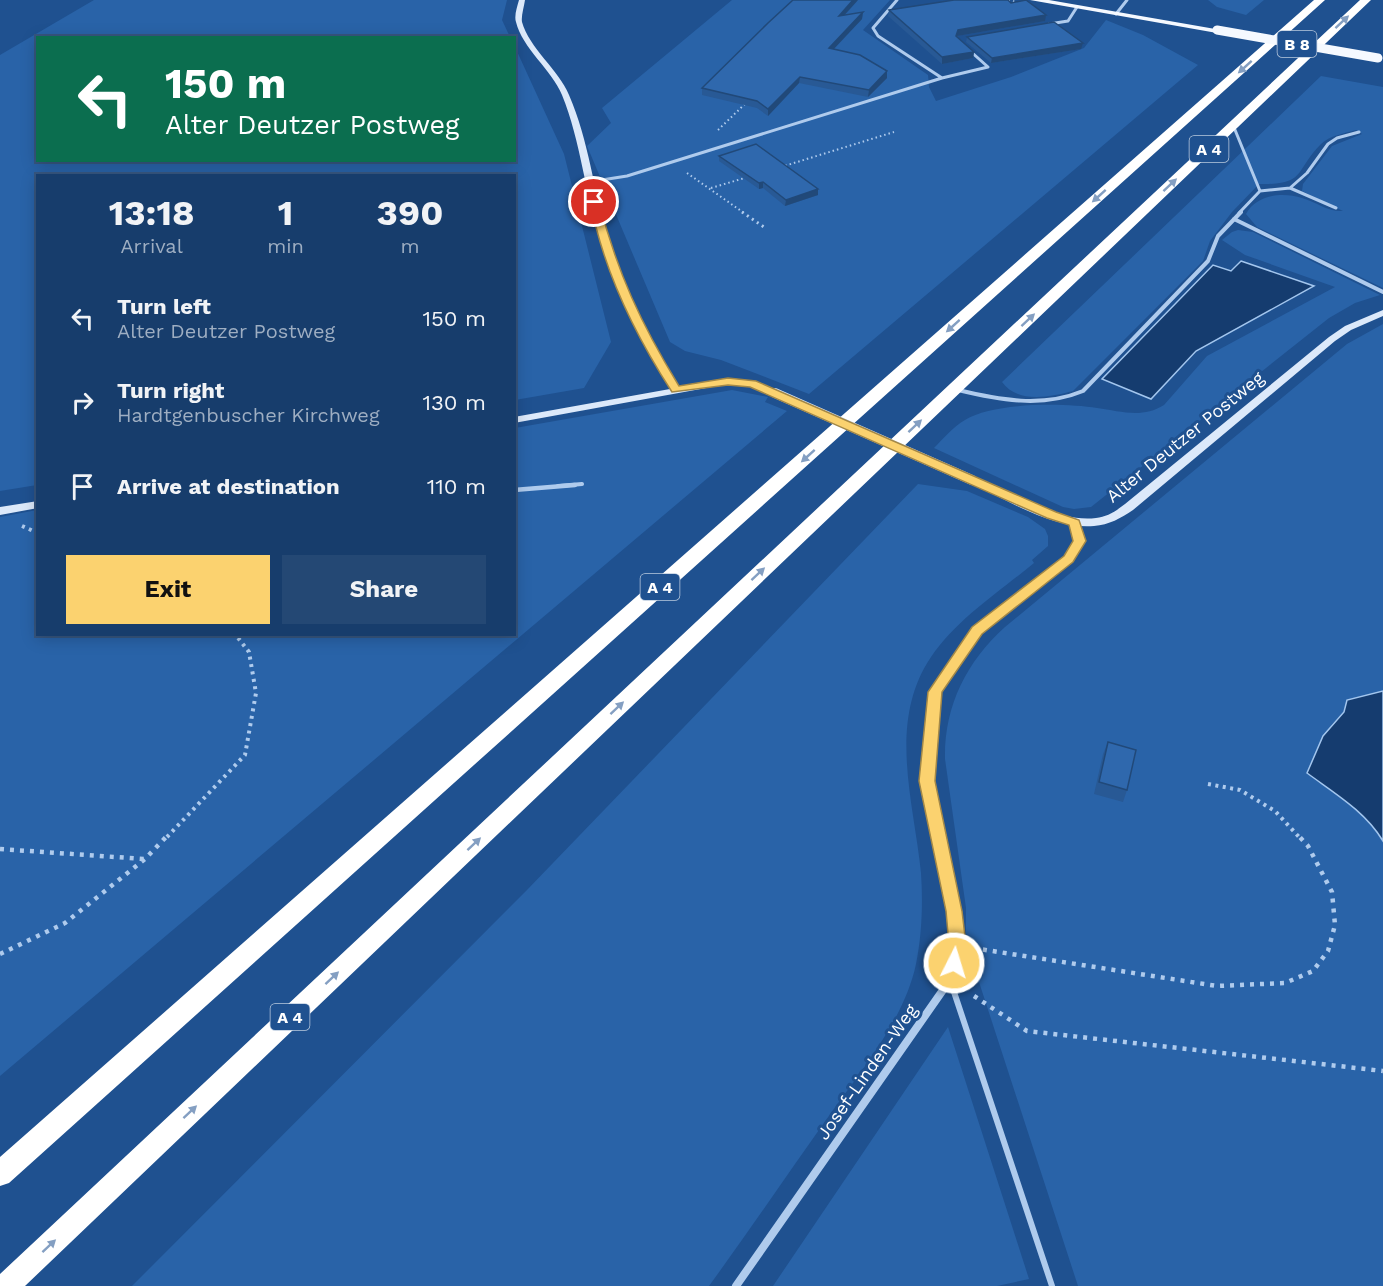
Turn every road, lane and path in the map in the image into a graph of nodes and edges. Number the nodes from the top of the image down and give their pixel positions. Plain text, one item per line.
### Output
1 (522, 0) edge
2 (897, 0) edge
3 (1034, 0) edge
4 (1128, 0) edge
5 (1320, 0) edge
6 (1366, 0) edge
7 (1077, 7) junction
8 (1116, 14) junction
9 (1046, 24) edge
10 (966, 47) edge
11 (1380, 58) edge
12 (942, 78) junction
13 (753, 96) edge
14 (1233, 125) junction
15 (894, 132) dead end
16 (1359, 132) dead end
17 (704, 153) junction
18 (672, 162) junction
19 (780, 167) edge
20 (757, 174) edge
21 (589, 182) junction
22 (711, 188) junction
23 (1290, 188) junction
24 (1260, 191) junction
25 (1336, 208) dead end
26 (1234, 219) junction
27 (764, 227) dead end
28 (1383, 292) edge
29 (1383, 312) edge
30 (954, 389) junction
31 (676, 390) junction
32 (516, 420) edge
33 (582, 484) dead end
34 (516, 490) edge
35 (36, 504) edge
36 (0, 511) edge
37 (1075, 522) junction
38 (237, 636) edge
39 (1208, 784) dead end
40 (0, 849) edge
41 (145, 859) junction
42 (958, 945) junction
43 (0, 954) edge
44 (950, 980) junction
45 (1383, 1071) edge
46 (0, 1174) edge
47 (6, 1286) edge
48 (736, 1286) edge
49 (1053, 1286) edge

1 - 21 street
2 - 12 lane
3 - 7 main road, B 8
4 - 8 lane
5 -> 46 highway, A 4
14 -> 6 highway, A 4
7 - 8 main road, B 8
7 - 9 lane
8 - 11 main road, B 8, bridge
10 - 12 lane
12 - 17 lane
13 - 17 path
14 - 24 lane
30 -> 14 highway, A 4
15 - 19 path
16 - 23 lane
17 - 18 lane
18 - 21 lane
18 - 22 path
20 - 22 path
21 - 31 street
22 - 27 path
23 - 24 lane
23 - 25 lane
24 - 26 lane
26 - 28 lane
26 - 30 lane
29 - 37 street, Alter Deutzer Postweg
47 -> 30 highway, A 4
31 - 32 street, Alter Deutzer Postweg
31 - 37 street, Alter Deutzer Postweg, bridge
33 - 34 lane
35 - 36 street
37 - 42 street, Josef-Linden-Weg
38 - 41 path
39 - 42 path
40 - 41 path
41 - 43 path
42 - 44 street, Josef-Linden-Weg
44 - 45 path
44 - 48 street, Josef-Linden-Weg
44 - 49 lane

